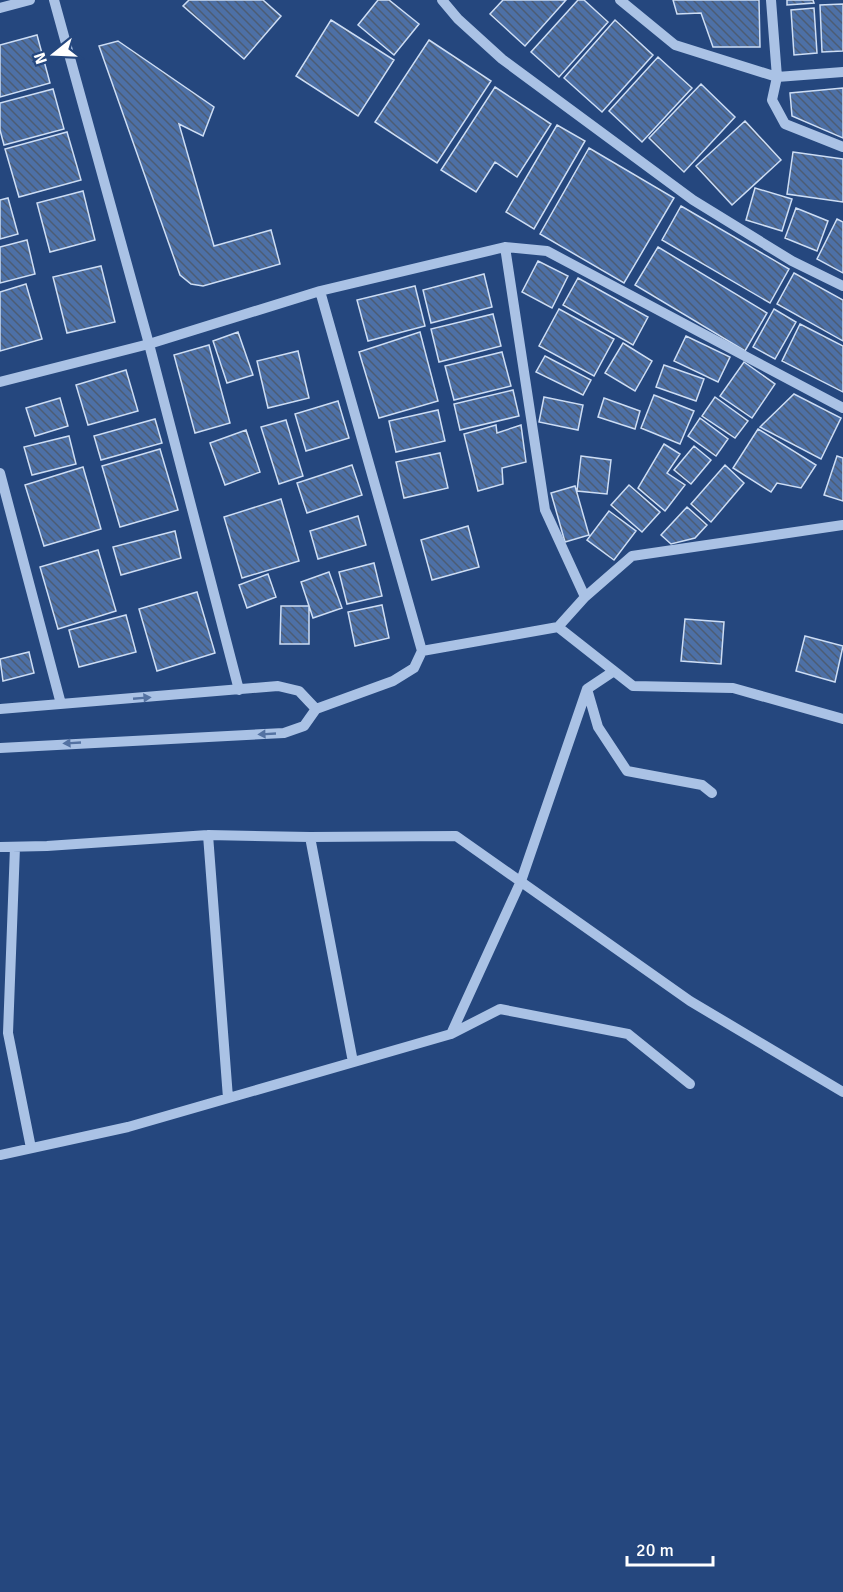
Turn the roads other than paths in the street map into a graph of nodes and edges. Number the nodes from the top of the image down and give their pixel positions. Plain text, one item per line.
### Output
1 (30, 0) edge
2 (54, 0) edge
3 (442, 0) edge
4 (620, 0) edge
5 (771, 0) edge
6 (0, 8) edge
7 (843, 72) edge
8 (777, 77) junction
9 (843, 147) edge
10 (505, 247) junction
11 (843, 286) edge
12 (320, 291) junction
13 (149, 344) junction
14 (0, 382) edge
15 (843, 408) edge
16 (0, 474) edge
17 (843, 525) edge
18 (585, 597) junction
19 (558, 627) junction
20 (422, 651) junction
21 (614, 671) junction
22 (587, 689) junction
23 (239, 690) junction
24 (61, 704) junction
25 (0, 709) edge
26 (316, 709) junction
27 (843, 719) edge
28 (0, 748) edge
29 (712, 793) dead end
30 (208, 835) junction
31 (310, 837) junction
32 (0, 847) edge
33 (15, 847) junction
34 (520, 881) junction
35 (4, 1033) edge
36 (451, 1034) junction
37 (353, 1062) junction
38 (690, 1084) dead end
39 (843, 1092) edge
40 (228, 1098) junction
41 (31, 1148) junction
42 (0, 1155) edge

1 - 6 street
2 - 13 street
3 - 11 street
4 - 8 street
5 - 8 street
7 - 8 street
8 - 9 street
10 - 12 street
10 - 15 street
10 - 18 street
12 - 13 street
12 - 20 street
13 - 14 street
13 - 23 street
16 - 24 street
17 - 18 street
18 - 19 street
19 - 20 street
19 - 21 street
20 - 26 street
21 - 22 street
21 - 27 street
22 - 29 street
22 - 34 street
24 -> 23 street
23 - 26 street
24 - 25 street
26 -> 28 street
30 - 31 street
30 - 33 street
30 - 40 street
31 - 34 street
31 - 37 street
32 - 33 street
33 - 35 street
34 - 36 street
34 - 39 street
35 - 41 street
36 - 37 street
36 - 38 street
37 - 40 street
40 - 41 street
41 - 42 street

